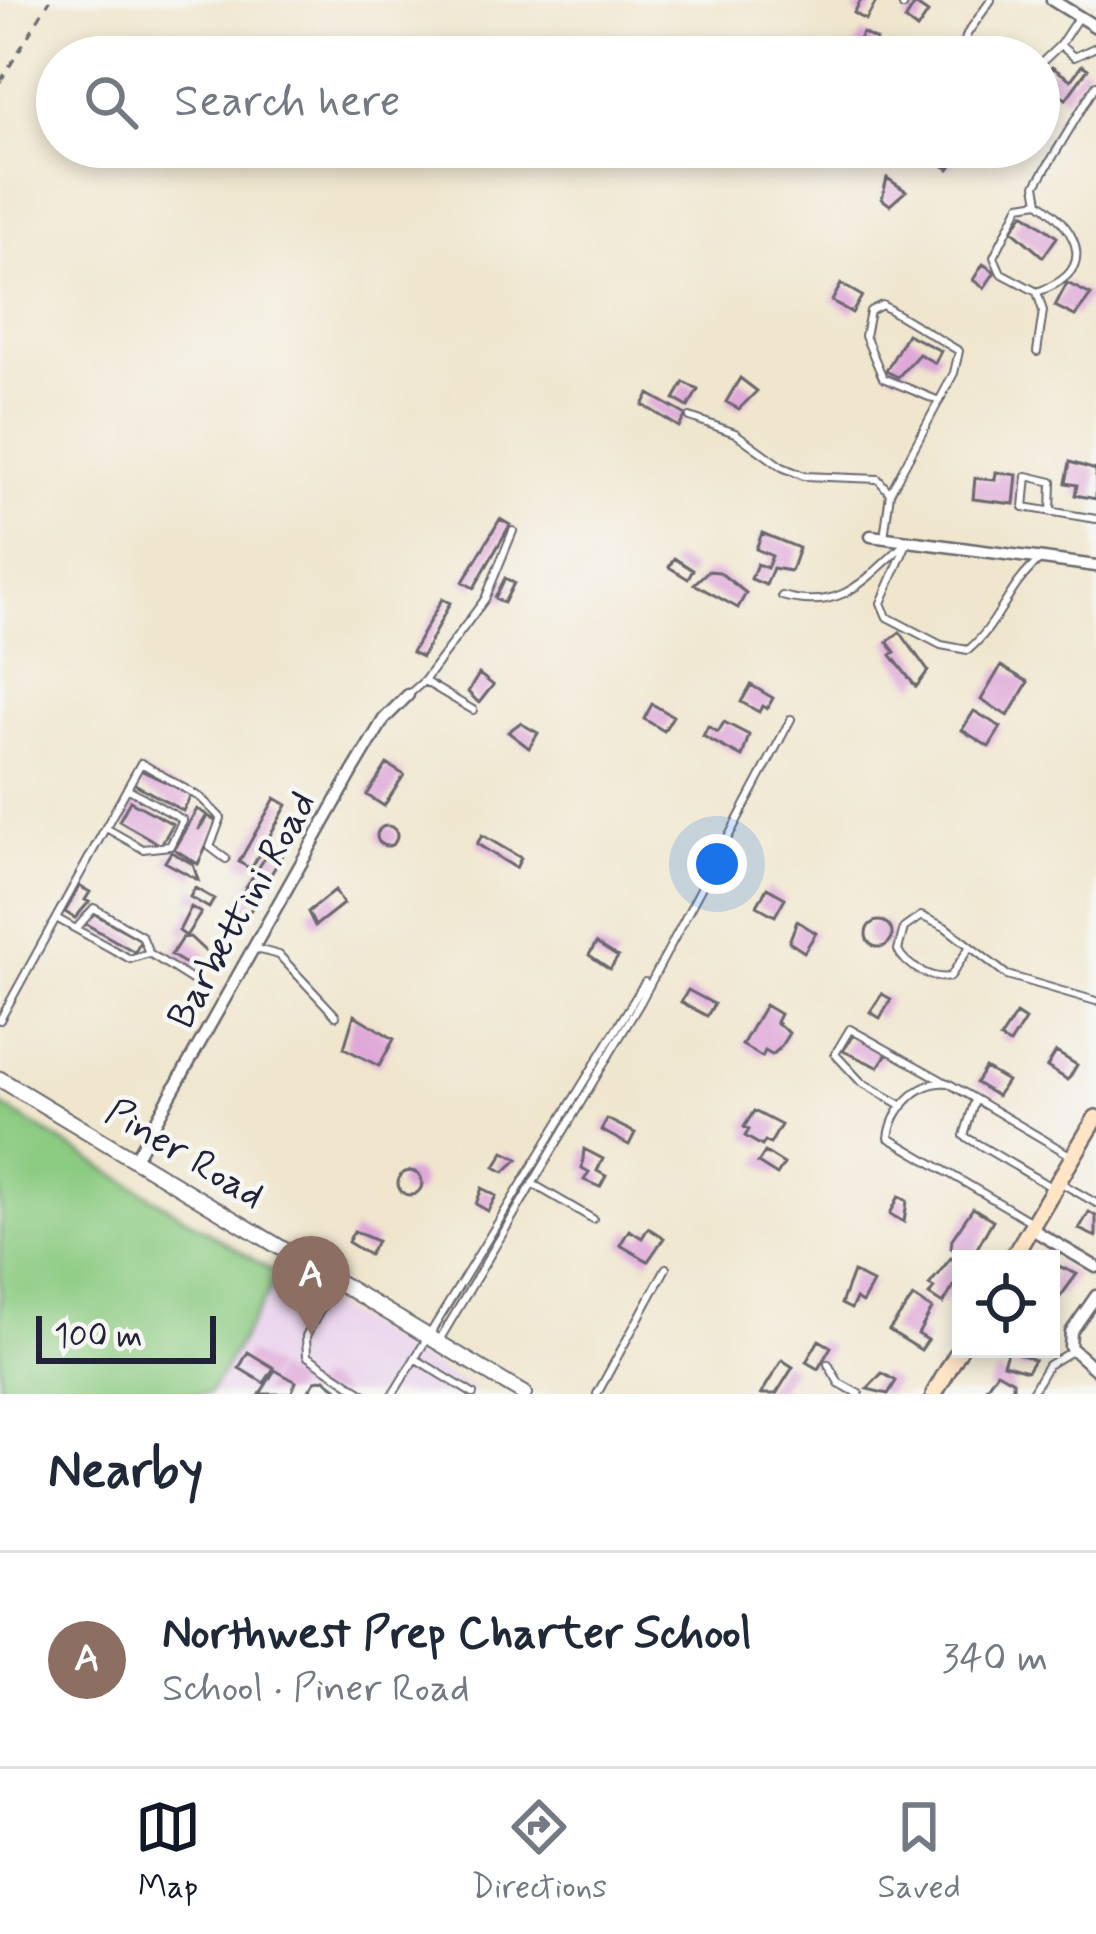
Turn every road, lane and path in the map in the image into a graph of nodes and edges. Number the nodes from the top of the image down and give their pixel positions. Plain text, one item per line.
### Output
1 (50, 0) edge
2 (991, 0) edge
3 (1052, 0) edge
4 (1079, 16) junction
5 (1096, 27) edge
6 (966, 36) edge
7 (1060, 44) joint
8 (1096, 47) edge
9 (0, 82) edge
10 (1096, 85) edge
11 (1060, 145) edge
12 (1046, 168) edge
13 (1039, 202) junction
14 (1037, 292) junction
15 (1037, 352) dead end
16 (939, 401) junction
17 (690, 417) dead end
18 (890, 494) junction
19 (1052, 512) junction
20 (1096, 520) edge
21 (514, 531) dead end
22 (878, 537) joint
23 (908, 541) junction
24 (1042, 559) junction
25 (1096, 566) edge
26 (782, 596) dead end
27 (424, 681) junction
28 (407, 695) joint
29 (473, 710) dead end
30 (791, 719) dead end
31 (127, 788) junction
32 (106, 828) junction
33 (226, 860) dead end
34 (56, 918) junction
35 (76, 929) junction
36 (969, 947) junction
37 (253, 948) junction
38 (148, 952) junction
39 (648, 980) junction
40 (198, 985) dead end
41 (1096, 1001) edge
42 (336, 1016) dead end
43 (0, 1020) edge
44 (0, 1078) edge
45 (948, 1083) junction
46 (975, 1100) junction
47 (903, 1106) junction
48 (1096, 1118) edge
49 (1073, 1157) junction
50 (134, 1160) junction
51 (533, 1184) junction
52 (1056, 1185) junction
53 (1096, 1203) edge
54 (593, 1219) dead end
55 (1032, 1225) junction
56 (1017, 1250) edge
57 (1096, 1267) edge
58 (666, 1268) dead end
59 (337, 1281) junction
60 (1096, 1296) edge
61 (434, 1340) junction
62 (1073, 1350) junction
63 (955, 1358) edge
64 (416, 1359) junction
65 (828, 1364) dead end
66 (1096, 1370) edge
67 (364, 1394) edge
68 (393, 1394) edge
69 (473, 1394) edge
70 (524, 1394) edge
71 (597, 1394) edge
72 (859, 1394) edge
73 (934, 1394) edge
74 (1031, 1394) edge

1 - 9 path
2 - 6 lane
3 - 4 street
4 - 5 street
4 - 7 lane
7 - 8 lane
10 - 11 lane
12 - 13 lane
13 - 14 lane
13 - 14 lane
14 - 15 lane
16 - 16 lane
16 - 18 lane
17 - 18 lane
18 - 22 lane
19 - 19 lane
19 - 20 lane
21 - 27 lane
22 - 23 street
23 - 24 street
23 - 24 lane
23 - 26 lane
24 - 25 street
27 - 28 lane
27 - 29 lane
28 - 37 street, Barbettini Road
30 - 39 lane
31 - 32 lane
31 - 32 lane
31 - 33 lane
32 - 34 lane
34 - 35 lane
34 - 43 lane
35 - 38 lane
35 - 38 lane
36 - 36 lane
36 - 41 lane
37 - 42 lane
37 - 50 street, Barbettini Road
38 - 40 lane
39 - 51 lane
39 - 61 lane
44 - 50 street, Piner Road
45 - 46 lane
45 - 47 lane
45 - 47 lane
46 - 49 lane
46 - 52 lane
47 - 55 lane
48 - 49 main road
49 - 52 main road
50 - 59 street, Piner Road
51 - 54 lane
51 - 61 lane
52 - 53 lane
52 - 55 main road
55 - 56 main road
55 - 57 street
58 - 71 lane
59 - 61 street, Piner Road
59 - 67 lane
60 - 62 street
61 - 64 lane
61 - 70 street, Piner Road
62 - 66 street
62 - 74 lane
63 - 73 main road
64 - 68 lane
64 - 69 lane
65 - 72 lane

